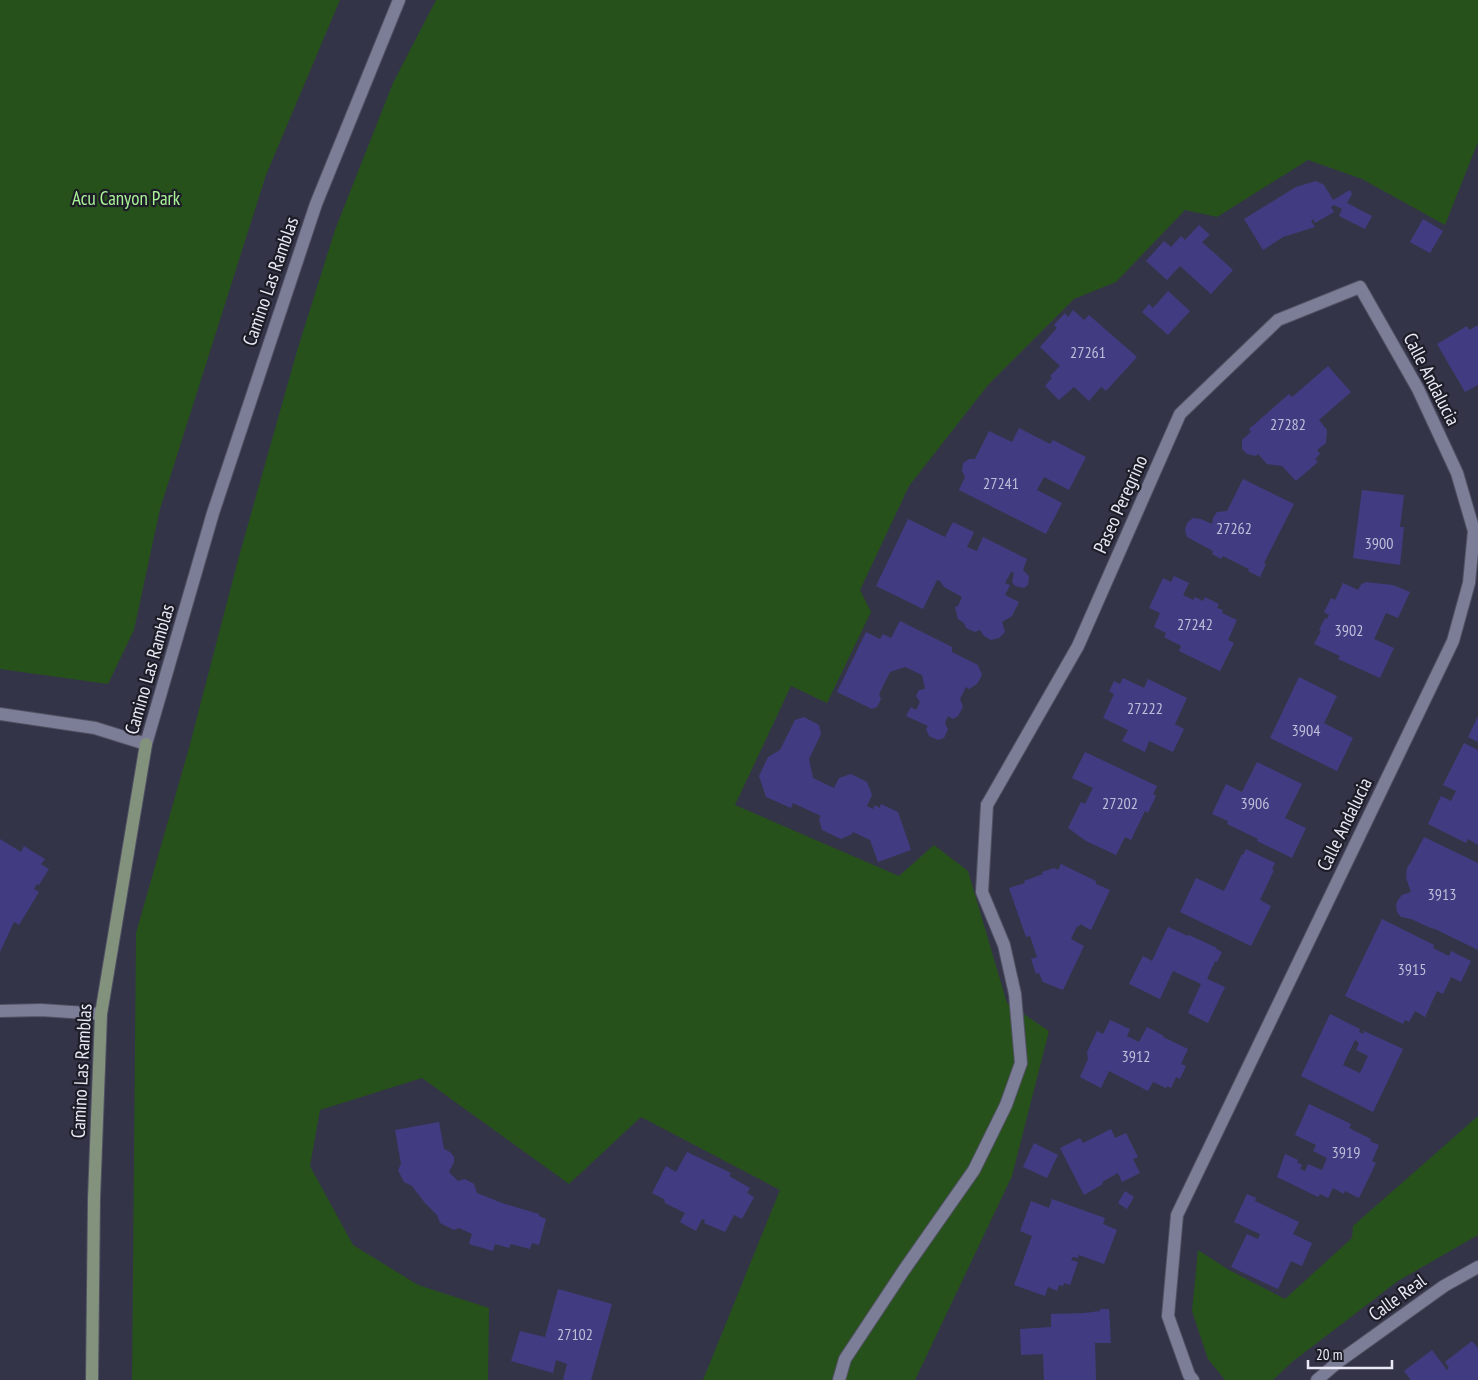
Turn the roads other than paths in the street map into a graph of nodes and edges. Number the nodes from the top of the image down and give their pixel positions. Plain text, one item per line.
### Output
1 (399, 0) edge
2 (1360, 287) joint
3 (0, 714) edge
4 (146, 744) junction
5 (0, 1011) edge
6 (101, 1014) junction
7 (1478, 1267) edge
8 (92, 1380) edge
9 (838, 1380) edge
10 (1193, 1380) edge
11 (1317, 1380) edge

1 - 4 street, Camino Las Ramblas
2 - 9 street, Paseo Peregrino
2 - 10 street, Calle Andalucia
3 - 4 street
4 - 6 main road, Camino Las Ramblas
5 - 6 street
6 - 8 main road, Camino Las Ramblas
7 - 11 street, Calle Real

